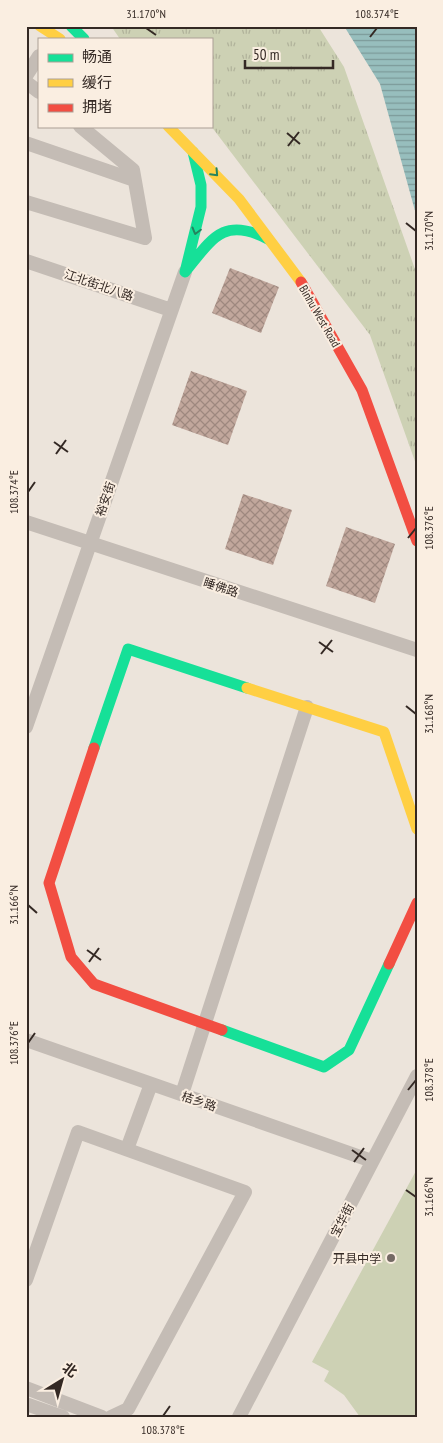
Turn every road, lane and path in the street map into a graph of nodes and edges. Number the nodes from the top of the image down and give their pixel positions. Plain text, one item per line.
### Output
1 (40, 26) edge
2 (73, 26) edge
3 (56, 35) edge
4 (83, 38) edge
5 (38, 58) edge
6 (26, 76) edge
7 (26, 82) edge
8 (38, 91) edge
9 (82, 128) edge
10 (170, 128) edge
11 (26, 143) edge
12 (192, 149) junction
13 (221, 163) dead end
14 (134, 180) junction
15 (26, 202) edge
16 (277, 230) dead end
17 (273, 242) junction
18 (288, 244) dead end
19 (26, 261) edge
20 (184, 272) junction
21 (171, 310) junction
22 (417, 514) edge
23 (26, 522) edge
24 (417, 541) edge
25 (89, 544) junction
26 (417, 650) edge
27 (307, 707) junction
28 (27, 721) edge
29 (417, 829) edge
30 (417, 903) edge
31 (206, 1025) junction
32 (26, 1040) edge
33 (417, 1076) edge
34 (151, 1084) junction
35 (182, 1094) junction
36 (127, 1149) junction
37 (372, 1161) junction
38 (26, 1280) edge
39 (26, 1388) edge
40 (26, 1404) edge
41 (63, 1417) edge
42 (102, 1417) edge
43 (111, 1417) edge
44 (239, 1417) edge

1 - 3 street
2 - 4 street
5 - 6 street
7 - 8 street
9 - 14 street
10 - 12 street, Binhu West Road
11 - 14 street
12 -> 17 street, Binhu West Road
12 -> 20 street
13 - 16 street
14 - 15 street
17 - 20 street
17 - 24 street, Binhu West Road
18 - 22 street, Binhu West Road
19 - 21 street, 江北街北八路
20 - 21 street, 裕安街
21 - 25 street, 裕安街
23 - 25 street, 睡佛路
25 - 26 street, 睡佛路
25 - 28 street, 裕安街
27 - 29 street
27 - 31 street
27 - 31 street
30 - 31 street
31 - 35 street
32 - 34 street, 桔乡路
33 - 37 street, 宝华街
34 - 35 street, 桔乡路
34 - 36 street
35 - 37 street, 桔乡路
36 - 38 street
36 - 43 street
37 - 44 street, 宝华街
39 - 42 street
40 - 41 street

